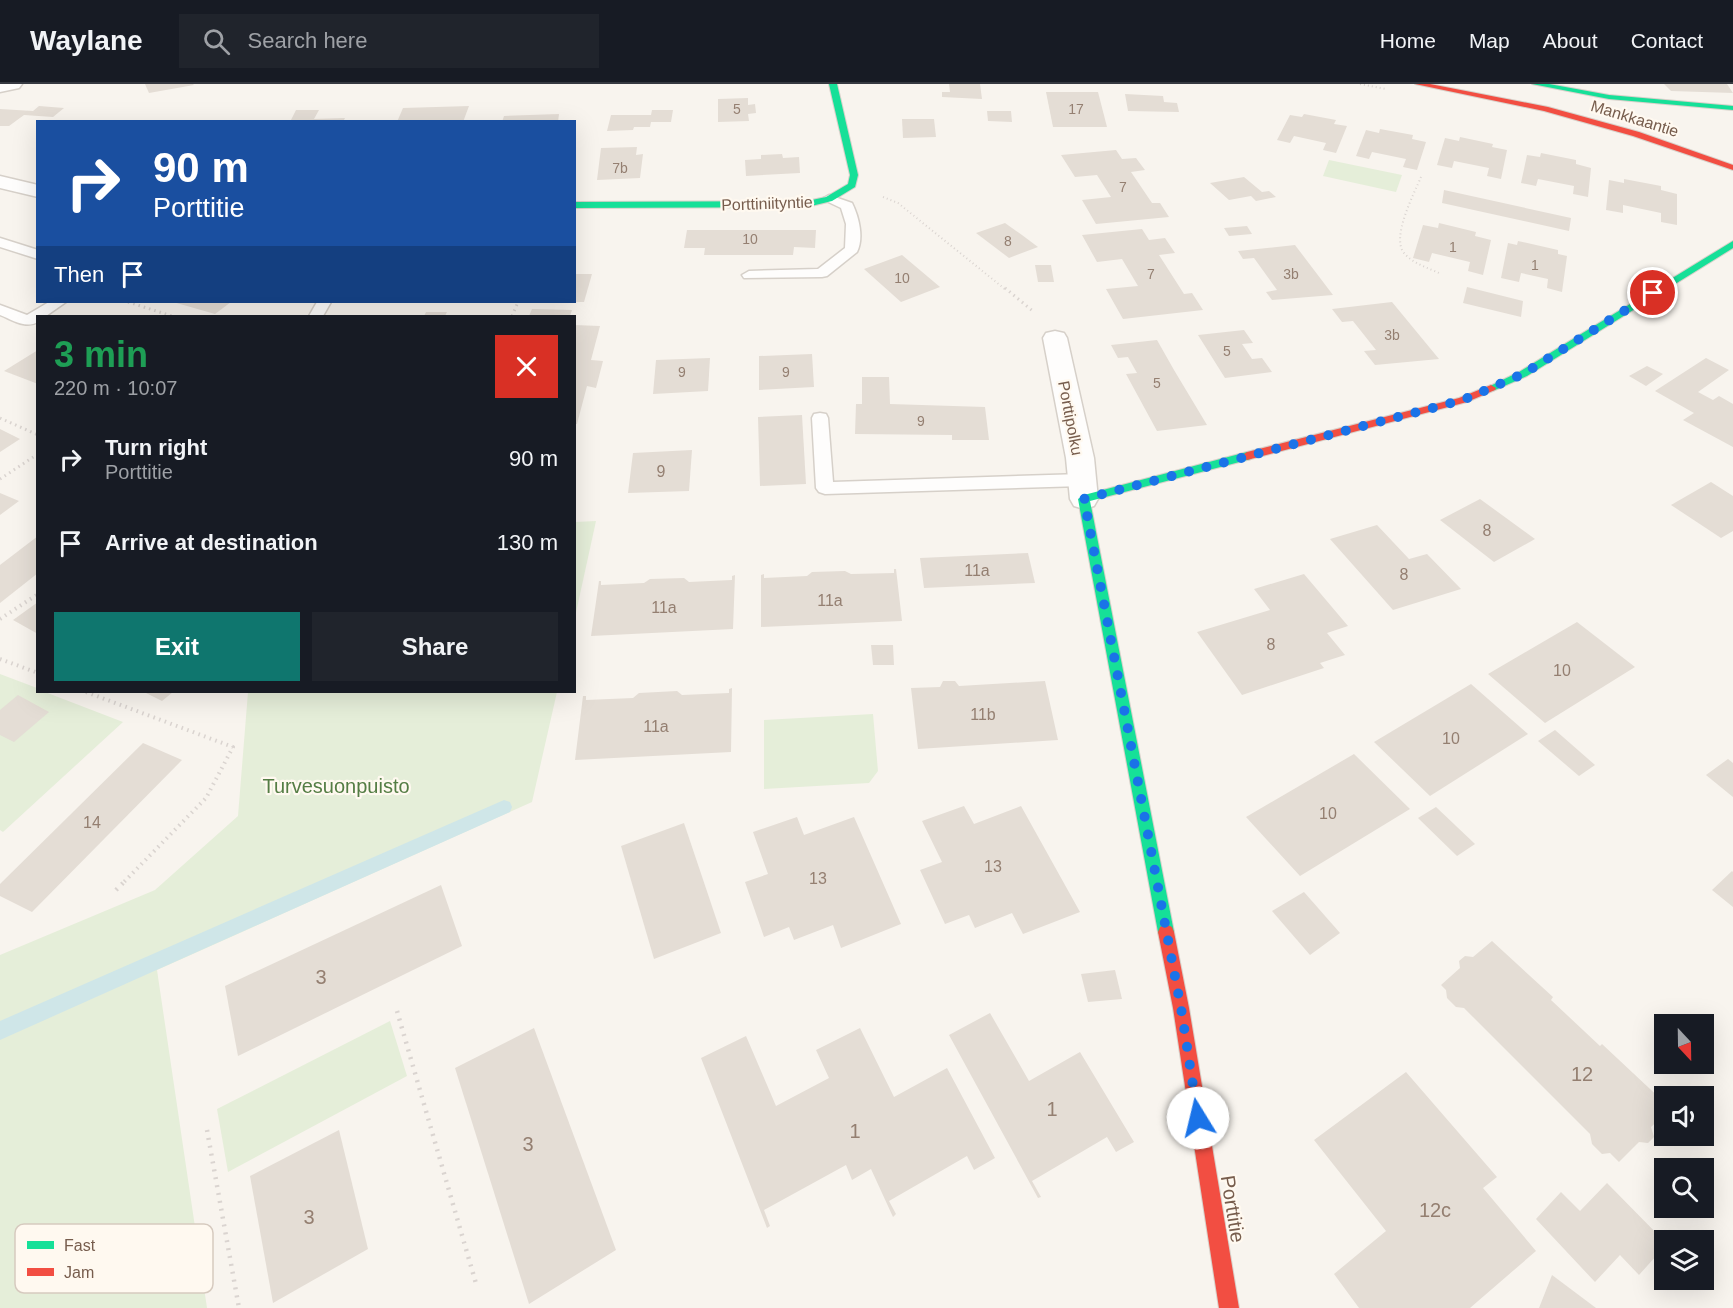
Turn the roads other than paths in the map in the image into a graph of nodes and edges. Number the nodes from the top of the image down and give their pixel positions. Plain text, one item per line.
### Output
1 (13, 84) edge
2 (833, 84) edge
3 (1419, 84) edge
4 (1535, 84) edge
5 (1550, 86) edge
6 (0, 87) edge
7 (1733, 108) edge
8 (1733, 168) edge
9 (0, 182) edge
10 (36, 190) edge
11 (829, 200) junction
12 (576, 205) edge
13 (0, 242) edge
14 (1733, 244) edge
15 (36, 254) edge
16 (749, 275) dead end
17 (57, 303) edge
18 (0, 310) edge
19 (38, 315) edge
20 (36, 316) edge
21 (1055, 338) road end
22 (820, 418) dead end
23 (1083, 490) junction
24 (1229, 1308) edge

1 - 6 street
2 - 11 street, Porttiniityntie
3 - 8 street, Mankkaantie
4 - 5 street
5 - 7 street
9 - 10 street
11 - 12 street, Porttiniityntie
11 - 16 lane
13 - 15 lane
14 - 23 street
17 - 19 lane
18 - 20 lane
21 - 23 street, Porttipolku
22 - 23 lane
23 - 24 street, Porttitie

